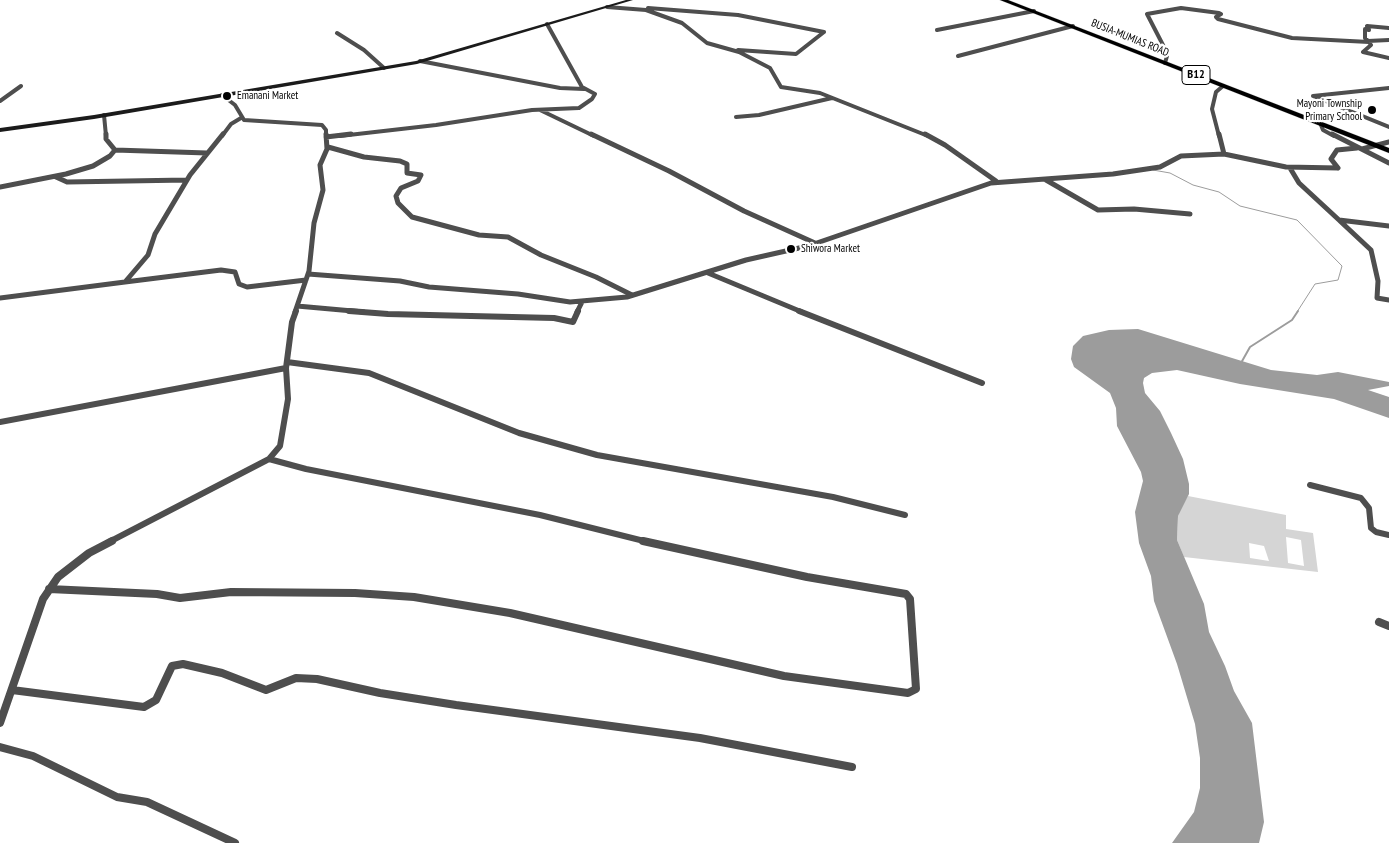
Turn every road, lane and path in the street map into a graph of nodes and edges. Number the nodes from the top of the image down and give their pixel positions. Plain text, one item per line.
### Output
1 (631, 0) edge
2 (1003, 0) edge
3 (608, 7) junction
4 (637, 9) junction
5 (1034, 11) junction
6 (547, 24) junction
7 (1073, 26) junction
8 (1389, 28) edge
9 (937, 30) dead end
10 (337, 33) dead end
11 (1389, 40) edge
12 (1367, 41) junction
13 (730, 49) junction
14 (958, 56) dead end
15 (1389, 58) edge
16 (420, 61) junction
17 (1165, 63) junction
18 (384, 68) junction
19 (21, 86) dead end
20 (1223, 86) junction
21 (1389, 88) edge
22 (584, 89) junction
23 (222, 95) junction
24 (832, 98) junction
25 (0, 101) edge
26 (539, 110) junction
27 (104, 115) junction
28 (736, 117) dead end
29 (241, 118) junction
30 (1321, 124) junction
31 (1389, 127) edge
32 (0, 130) edge
33 (326, 137) junction
34 (1389, 142) edge
35 (1377, 146) junction
36 (328, 147) junction
37 (1360, 149) junction
38 (116, 150) junction
39 (1389, 151) edge
40 (207, 153) junction
41 (1224, 154) junction
42 (1389, 163) edge
43 (1290, 168) junction
44 (56, 177) junction
45 (1045, 179) junction
46 (187, 180) junction
47 (996, 181) junction
48 (0, 187) edge
49 (1190, 214) dead end
50 (1339, 220) junction
51 (1389, 226) edge
52 (815, 243) junction
53 (708, 273) junction
54 (307, 277) junction
55 (125, 282) junction
56 (632, 296) junction
57 (0, 298) edge
58 (1389, 300) edge
59 (582, 302) junction
60 (297, 306) junction
61 (286, 365) junction
62 (982, 383) dead end
63 (0, 422) edge
64 (269, 459) junction
65 (1310, 485) dead end
66 (905, 515) dead end
67 (1389, 535) edge
68 (49, 589) junction
69 (1378, 622) dead end
70 (1389, 626) edge
71 (12, 690) junction
72 (0, 723) edge
73 (0, 747) edge
74 (852, 767) dead end
75 (235, 843) edge

1 - 3 street
2 - 5 highway, BUSIA-MUMIAS ROAD / B12
3 - 4 street
3 - 6 street
4 - 13 street
4 - 13 street
5 - 7 highway, BUSIA-MUMIAS ROAD / B12
5 - 9 street
6 - 16 street
6 - 22 street
7 - 14 street
7 - 17 highway, BUSIA-MUMIAS ROAD / B12
8 - 12 street
10 - 18 street
11 - 12 street
12 - 15 street
12 - 17 street
13 - 24 street
16 - 18 street
16 - 22 street
17 - 20 highway, BUSIA-MUMIAS ROAD / B12
18 - 23 street
19 - 25 street
20 - 30 highway, BUSIA-MUMIAS ROAD / B12
20 - 41 street
21 - 31 street
22 - 26 street
23 - 27 street
23 - 29 street
24 - 28 street
24 - 47 street
26 - 33 street
26 - 52 street
27 - 32 street
27 - 38 street
29 - 33 street
29 - 40 street
30 - 35 highway, BUSIA-MUMIAS ROAD / B12
30 - 37 street
33 - 36 street
34 - 35 street
35 - 37 street
35 - 39 highway, BUSIA-MUMIAS ROAD / B12
36 - 54 street
36 - 56 street
37 - 42 street
37 - 43 street
38 - 40 street
38 - 44 street
40 - 46 street
41 - 43 street
41 - 45 street
43 - 50 street
44 - 46 street
44 - 48 street
45 - 47 street
45 - 49 street
46 - 55 street
47 - 52 street
50 - 51 street
50 - 58 street
52 - 53 street
53 - 56 street
53 - 62 street
54 - 55 street
54 - 59 street
54 - 60 street
55 - 57 street
56 - 59 street
59 - 60 street
60 - 61 street
61 - 63 street
61 - 64 street
61 - 66 street
64 - 68 street
64 - 68 street
65 - 67 street
68 - 71 street
69 - 70 street
71 - 72 street
71 - 74 street
73 - 75 street

